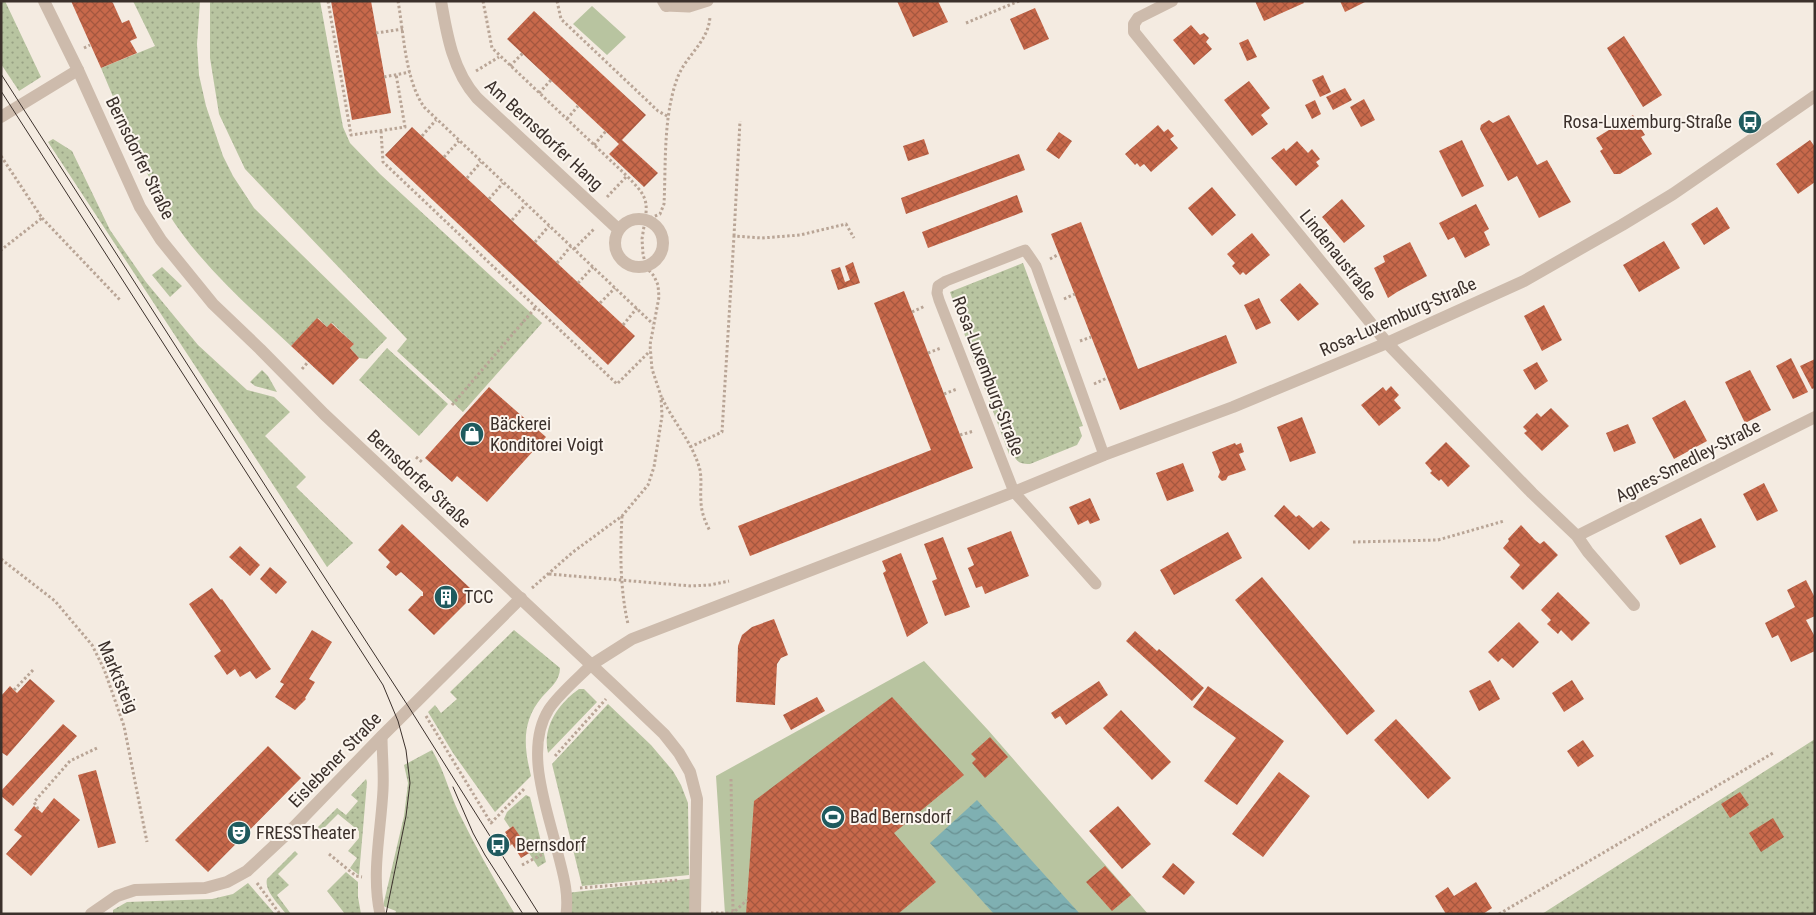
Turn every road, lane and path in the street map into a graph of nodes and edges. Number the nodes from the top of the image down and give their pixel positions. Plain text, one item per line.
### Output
1 (44, 1) edge
2 (328, 1) edge
3 (398, 1) edge
4 (441, 1) edge
5 (483, 1) edge
6 (557, 1) edge
7 (1019, 1) edge
8 (1172, 1) edge
9 (665, 4) edge
10 (709, 5) edge
11 (966, 23) dead end
12 (403, 29) junction
13 (376, 33) dead end
14 (523, 53) dead end
15 (499, 57) junction
16 (510, 66) junction
17 (78, 70) junction
18 (477, 70) dead end
19 (410, 72) junction
20 (396, 74) junction
21 (384, 77) dead end
22 (551, 80) dead end
23 (539, 94) junction
24 (1815, 96) edge
25 (578, 106) dead end
26 (1, 117) edge
27 (669, 117) junction
28 (567, 119) junction
29 (436, 120) junction
30 (740, 121) dead end
31 (381, 130) junction
32 (606, 131) dead end
33 (422, 136) dead end
34 (458, 141) junction
35 (594, 145) junction
36 (1, 156) edge
37 (444, 157) dead end
38 (481, 162) junction
39 (627, 176) junction
40 (467, 178) dead end
41 (503, 183) junction
42 (609, 196) dead end
43 (489, 199) dead end
44 (526, 204) junction
45 (42, 218) junction
46 (512, 220) dead end
47 (645, 220) junction
48 (549, 226) junction
49 (619, 230) junction
50 (590, 234) dead end
51 (734, 236) junction
52 (854, 238) dead end
53 (535, 242) dead end
54 (572, 248) junction
55 (1, 250) edge
56 (557, 263) dead end
57 (593, 267) junction
58 (646, 267) junction
59 (578, 283) dead end
60 (615, 288) junction
61 (122, 301) dead end
62 (600, 303) dead end
63 (536, 307) junction
64 (638, 308) junction
65 (623, 324) dead end
66 (653, 324) junction
67 (1387, 343) junction
68 (650, 351) junction
69 (661, 396) junction
70 (452, 405) dead end
71 (1815, 417) edge
72 (690, 447) junction
73 (1104, 455) junction
74 (416, 457) dead end
75 (422, 462) dead end
76 (1014, 492) junction
77 (622, 516) junction
78 (1504, 521) dead end
79 (710, 531) dead end
80 (1577, 536) junction
81 (1353, 542) dead end
82 (1, 559) edge
83 (548, 574) junction
84 (622, 581) junction
85 (729, 581) dead end
86 (1096, 584) dead end
87 (520, 598) junction
88 (1634, 605) dead end
89 (632, 639) junction
90 (591, 665) junction
91 (34, 669) dead end
92 (616, 688) junction
93 (14, 690) dead end
94 (424, 713) dead end
95 (382, 736) junction
96 (97, 748) dead end
97 (1773, 754) dead end
98 (539, 774) junction
99 (731, 779) dead end
100 (38, 809) dead end
101 (147, 842) dead end
102 (548, 852) dead end
103 (328, 854) dead end
104 (522, 865) dead end
105 (248, 871) junction
106 (376, 878) junction
107 (696, 878) junction
108 (566, 889) junction
109 (747, 900) dead end
110 (733, 913) edge
111 (91, 914) edge
112 (280, 914) edge
113 (380, 914) edge
114 (566, 914) edge
115 (696, 914) edge
116 (1499, 914) edge

1 - 17 street, Bernsdorfer Straße
2 - 31 path
3 - 12 path
4 - 49 street, Am Bernsdorfer Hang
5 - 15 path
6 - 27 path
7 - 11 path
8 - 67 street, Lindenaustraße
9 - 10 lane
10 - 27 path
12 - 13 path
12 - 19 path
14 - 16 path
15 - 16 path
15 - 18 path
16 - 23 path
17 - 26 street
17 - 87 street, Bernsdorfer Straße
19 - 20 path
19 - 29 path
20 - 21 path
20 - 31 path
22 - 23 path
23 - 28 path
24 - 67 street, Rosa-Luxemburg-Straße
25 - 28 path
27 - 47 path
28 - 35 path
29 - 33 path
29 - 34 path
30 - 51 path
31 - 63 path
32 - 35 path
34 - 37 path
34 - 38 path
35 - 39 path
36 - 45 path
38 - 40 path
38 - 41 path
39 - 42 path
39 - 47 path
41 - 43 path
41 - 44 path
44 - 46 path
44 - 48 path
45 - 55 path
45 - 61 path
47 - 49 street
47 - 58 path
47 - 58 street
48 - 53 path
48 - 54 path
49 - 58 street
50 - 54 path
51 - 52 path
51 - 72 path
54 - 56 path
54 - 57 path
57 - 59 path
57 - 60 path
58 - 66 path
60 - 62 path
60 - 64 path
63 - 68 path
63 - 70 path
64 - 65 path
64 - 66 path
66 - 68 path
67 - 73 street, Rosa-Luxemburg-Straße
67 - 80 street, Lindenaustraße
68 - 69 path
69 - 72 path
69 - 77 path
71 - 80 street, Agnes-Smedley-Straße
72 - 79 path
73 - 76 street, Rosa-Luxemburg-Straße
73 - 76 lane, Rosa-Luxemburg-Straße
74 - 75 path
76 - 86 lane
76 - 89 street, Rosa-Luxemburg-Straße
77 - 83 path
77 - 84 path
78 - 81 path
80 - 88 street, Lindenaustraße
82 - 101 path, Marktsteig
83 - 84 path
83 - 87 path
84 - 85 path
84 - 89 path
87 - 90 street, Bernsdorfer Straße
87 - 95 street, Eislebener Straße
89 - 90 street, Rosa-Luxemburg-Straße
90 - 92 street, Bernsdorfer Straße
90 - 98 lane
91 - 93 path
92 - 98 path
92 - 107 street, Bernsdorfer Straße
94 - 98 path
95 - 105 street, Eislebener Straße
95 - 106 lane
96 - 100 path
97 - 116 path
98 - 108 lane
99 - 110 path
102 - 104 path
103 - 106 path
105 - 111 street, Eislebener Straße
105 - 112 path
106 - 113 lane
107 - 108 path
107 - 115 street, Bernsdorfer Straße
108 - 114 lane
109 - 110 path
110 - 115 path

